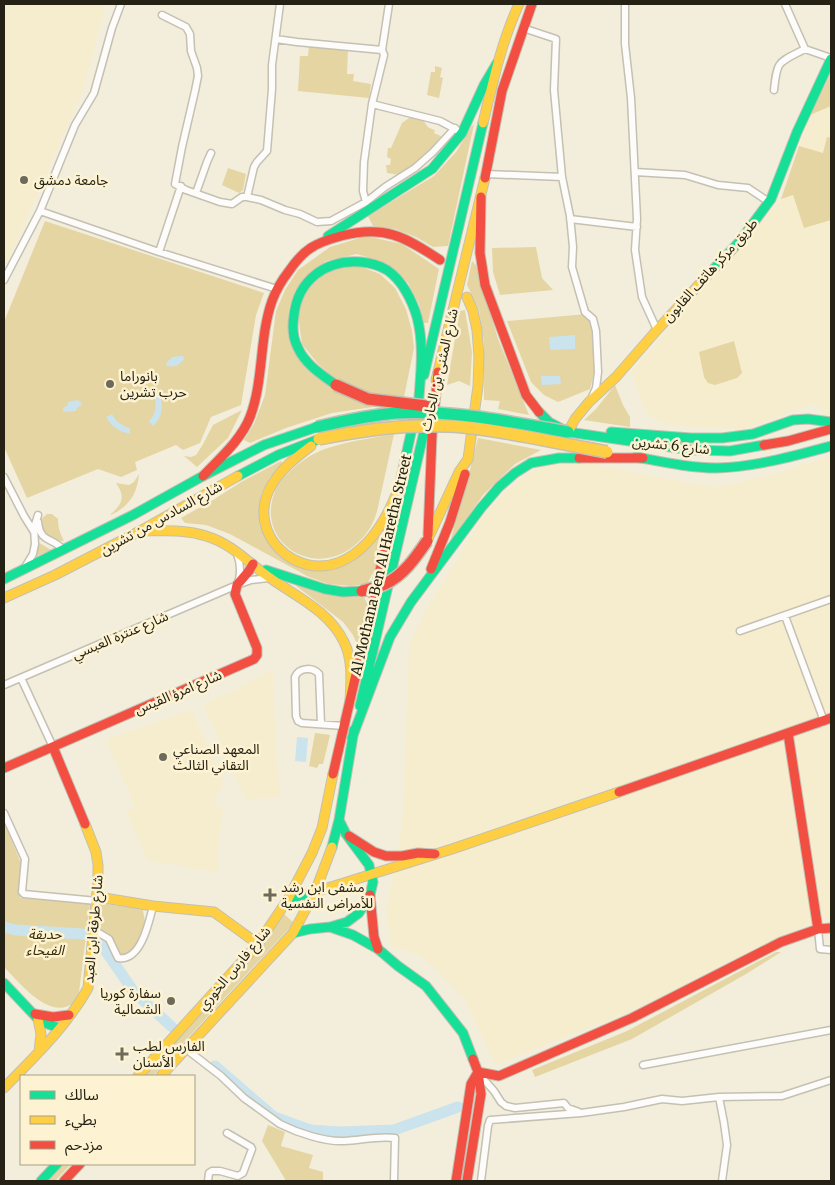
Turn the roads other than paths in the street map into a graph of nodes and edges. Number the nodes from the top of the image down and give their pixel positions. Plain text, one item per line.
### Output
1 (121, 4) edge
2 (280, 4) edge
3 (389, 4) edge
4 (519, 4) edge
5 (532, 4) edge
6 (625, 4) edge
7 (785, 4) edge
8 (162, 15) dead end
9 (523, 28) junction
10 (276, 39) junction
11 (805, 49) junction
12 (382, 50) junction
13 (831, 58) edge
14 (496, 63) junction
15 (774, 90) dead end
16 (372, 104) junction
17 (459, 131) junction
18 (211, 153) dead end
19 (635, 172) junction
20 (486, 174) junction
21 (562, 177) junction
22 (181, 186) junction
23 (196, 194) junction
24 (247, 197) junction
25 (481, 197) junction
26 (366, 202) junction
27 (769, 202) junction
28 (40, 211) junction
29 (570, 219) junction
30 (636, 227) junction
31 (310, 247) junction
32 (159, 252) junction
33 (440, 260) dead end
34 (4, 280) edge
35 (277, 289) junction
36 (467, 297) dead end
37 (657, 330) junction
38 (438, 372) junction
39 (419, 397) junction
40 (590, 402) junction
41 (503, 422) junction
42 (831, 422) edge
43 (831, 429) edge
44 (572, 432) junction
45 (319, 439) junction
46 (831, 446) edge
47 (607, 452) joint
48 (643, 458) junction
49 (468, 459) junction
50 (203, 476) junction
51 (4, 477) edge
52 (398, 490) junction
53 (140, 531) junction
54 (34, 532) junction
55 (428, 542) junction
56 (63, 550) junction
57 (236, 551) junction
58 (253, 564) junction
59 (24, 570) junction
60 (269, 578) junction
61 (428, 578) junction
62 (4, 579) edge
63 (237, 585) junction
64 (4, 598) edge
65 (831, 600) edge
66 (785, 616) junction
67 (740, 631) dead end
68 (21, 678) junction
69 (4, 685) edge
70 (350, 702) junction
71 (828, 720) edge
72 (321, 724) junction
73 (344, 726) junction
74 (788, 733) junction
75 (352, 738) junction
76 (52, 747) junction
77 (4, 768) edge
78 (4, 813) edge
79 (338, 820) junction
80 (346, 834) junction
81 (435, 854) junction
82 (372, 874) junction
83 (315, 892) junction
84 (370, 895) junction
85 (97, 899) junction
86 (288, 899) junction
87 (153, 906) junction
88 (330, 927) junction
89 (831, 928) edge
90 (818, 929) junction
91 (94, 930) junction
92 (293, 933) junction
93 (258, 944) junction
94 (378, 949) junction
95 (831, 950) edge
96 (4, 983) edge
97 (36, 1016) junction
98 (69, 1016) junction
99 (59, 1028) junction
100 (831, 1030) edge
101 (186, 1049) junction
102 (39, 1052) junction
103 (643, 1065) dead end
104 (478, 1072) junction
105 (139, 1075) edge
106 (162, 1075) edge
107 (831, 1080) edge
108 (4, 1088) edge
109 (719, 1097) junction
110 (581, 1113) junction
111 (227, 1133) dead end
112 (56, 1165) edge
113 (79, 1165) edge
114 (41, 1181) edge
115 (64, 1181) edge
116 (208, 1181) edge
117 (394, 1181) edge
118 (456, 1181) edge
119 (467, 1181) edge
120 (481, 1181) edge
121 (722, 1181) edge

1 - 28 street
2 - 10 street
3 - 12 street
4 - 14 main road
5 - 9 main road, شارع المثنى بن الحارث
6 - 19 street
7 - 11 street
8 - 22 street
9 - 20 main road, شارع المثنى بن الحارث
9 - 21 street
10 - 12 street
10 - 24 street
11 - 13 street
11 - 15 street
12 - 16 street
13 - 27 main road, طريق مركز هاتف القابون
14 - 17 main road
14 - 39 main road, Al Mothana Ben Al Haretha Street
16 - 17 street
16 - 26 street
17 - 26 street
17 - 31 main road
18 - 23 street
19 - 27 street
19 - 30 street
20 - 21 street
20 - 25 main road, شارع المثنى بن الحارث
21 - 29 street
22 - 23 street
22 - 32 street
23 - 24 street
24 - 26 street
25 - 38 main road, شارع المثنى بن الحارث
25 - 44 main road
27 - 37 main road, طريق مركز هاتف القابون
28 - 32 street
28 - 34 street
29 - 30 street
29 - 40 street
30 - 37 street
31 - 33 main road
31 - 35 main road
32 - 35 street
35 - 50 main road
36 - 49 main road
37 - 40 main road, طريق مركز هاتف القابون
38 - 55 main road
38 - 75 main road, شارع المثنى بن الحارث
39 - 41 main road, bridge
39 - 52 main road, Al Mothana Ben Al Haretha Street
40 - 44 main road, طريق مركز هاتف القابون
41 - 44 main road, bridge
41 - 50 main road, شارع السادس من تشرين, bridge
42 - 44 main road
43 - 44 main road, شارع 6 تشرين
45 - 47 main road, شارع السادس من تشرين, bridge
45 - 52 main road
45 - 53 main road, شارع السادس من تشرين
46 - 48 main road, شارع 6 تشرين
47 - 48 main road, شارع 6 تشرين
48 - 61 main road
49 - 55 main road
49 - 61 main road
50 - 56 main road, شارع السادس من تشرين
51 - 54 street
52 - 70 main road, Al Mothana Ben Al Haretha Street
53 - 57 main road
53 - 64 main road, شارع السادس من تشرين
54 - 56 street
54 - 59 street
55 - 58 main road, bridge
56 - 59 main road, شارع السادس من تشرين
57 - 58 main road
57 - 63 street
58 - 60 main road
58 - 63 main road
59 - 62 main road, شارع السادس من تشرين
60 - 63 street, شارع عنترة العبسي
60 - 70 main road
61 - 75 main road
63 - 68 street, شارع عنترة العبسي
63 - 76 main road, شارع امرؤ القيس
65 - 66 street
66 - 67 street
66 - 71 street
68 - 69 street, شارع عنترة العبسي
68 - 76 street
70 - 73 main road, شارع فارس الخوري
71 - 74 main road
72 - 72 street
72 - 73 street
73 - 86 main road, شارع فارس الخوري
74 - 81 main road
74 - 90 main road
75 - 79 main road, شارع فارس الخوري
76 - 77 main road, شارع امرؤ القيس
76 - 85 main road, شارع طرفة ابن العبد
78 - 85 street
79 - 80 main road
79 - 83 main road, شارع فارس الخوري
80 - 81 main road
80 - 82 main road
81 - 82 main road
82 - 83 main road
82 - 84 main road
83 - 86 main road
83 - 92 main road, شارع فارس الخوري
84 - 88 main road
84 - 94 main road
85 - 87 main road
85 - 91 main road, شارع طرفة ابن العبد
86 - 93 main road, شارع فارس الخوري
87 - 91 street
87 - 93 main road
88 - 92 main road
88 - 94 main road
89 - 90 main road
90 - 95 street
90 - 104 main road
91 - 98 main road, شارع طرفة ابن العبد
92 - 101 main road, شارع فارس الخوري
93 - 105 main road, شارع فارس الخوري
94 - 104 main road
96 - 97 main road
97 - 98 main road
97 - 99 main road
97 - 102 main road
98 - 99 main road, شارع طرفة ابن العبد
99 - 102 main road, شارع طرفة ابن العبد
100 - 103 street
101 - 106 main road, شارع فارس الخوري
101 - 117 street
102 - 108 main road, شارع طرفة ابن العبد
104 - 110 street
104 - 118 main road
104 - 119 main road
107 - 109 street
109 - 110 street
109 - 121 street
110 - 120 street
111 - 116 street
112 - 114 main road
113 - 115 main road

